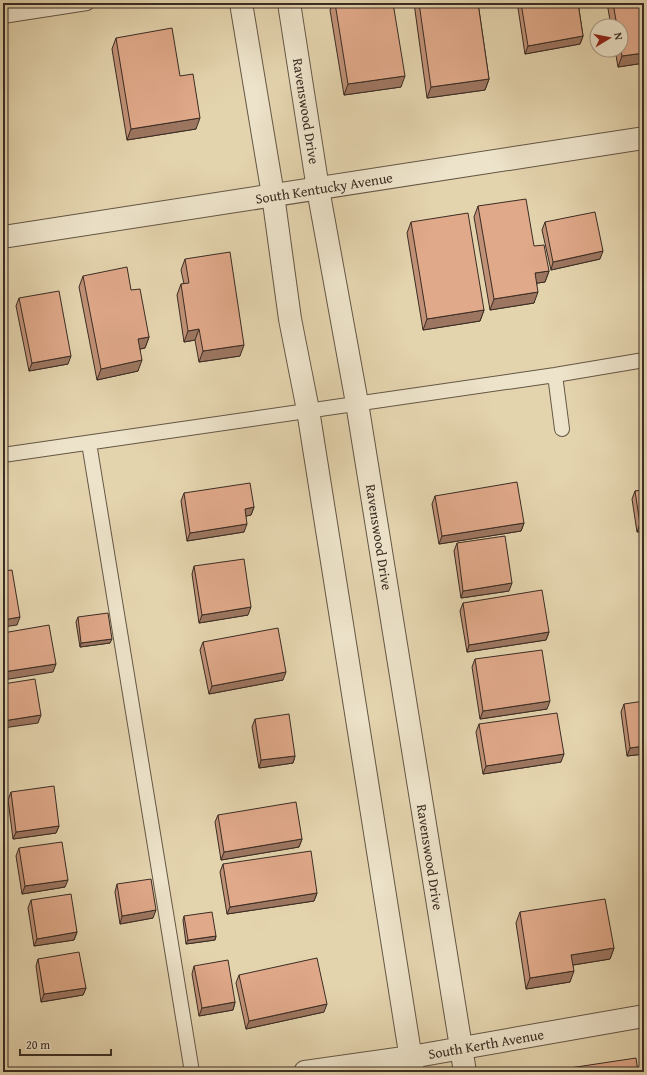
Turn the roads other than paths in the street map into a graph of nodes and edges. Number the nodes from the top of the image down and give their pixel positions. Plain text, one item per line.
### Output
1 (87, 3) edge
2 (241, 3) edge
3 (289, 3) edge
4 (3, 16) edge
5 (644, 138) edge
6 (318, 189) junction
7 (273, 195) junction
8 (3, 237) edge
9 (644, 360) edge
10 (555, 376) junction
11 (357, 403) junction
12 (308, 410) junction
13 (562, 429) dead end
14 (89, 443) junction
15 (3, 455) edge
16 (644, 1016) edge
17 (461, 1048) junction
18 (412, 1064) edge
19 (192, 1072) edge
20 (305, 1072) edge
21 (465, 1072) edge

1 - 4 lane
2 - 7 street
3 - 6 street, Ravenswood Drive
5 - 6 street, South Kentucky Avenue
6 - 7 street, South Kentucky Avenue
6 - 11 street, Ravenswood Drive
7 - 8 street, South Kentucky Avenue
7 - 12 street
9 - 10 lane
10 - 11 lane
10 - 13 lane
11 - 12 lane
11 - 17 street, Ravenswood Drive
12 - 14 lane
12 - 18 street
14 - 15 lane
14 - 19 lane
16 - 17 street, South Kerth Avenue
17 - 18 street, South Kerth Avenue
17 - 21 street, Ravenswood Drive
18 - 20 street, South Kerth Avenue

